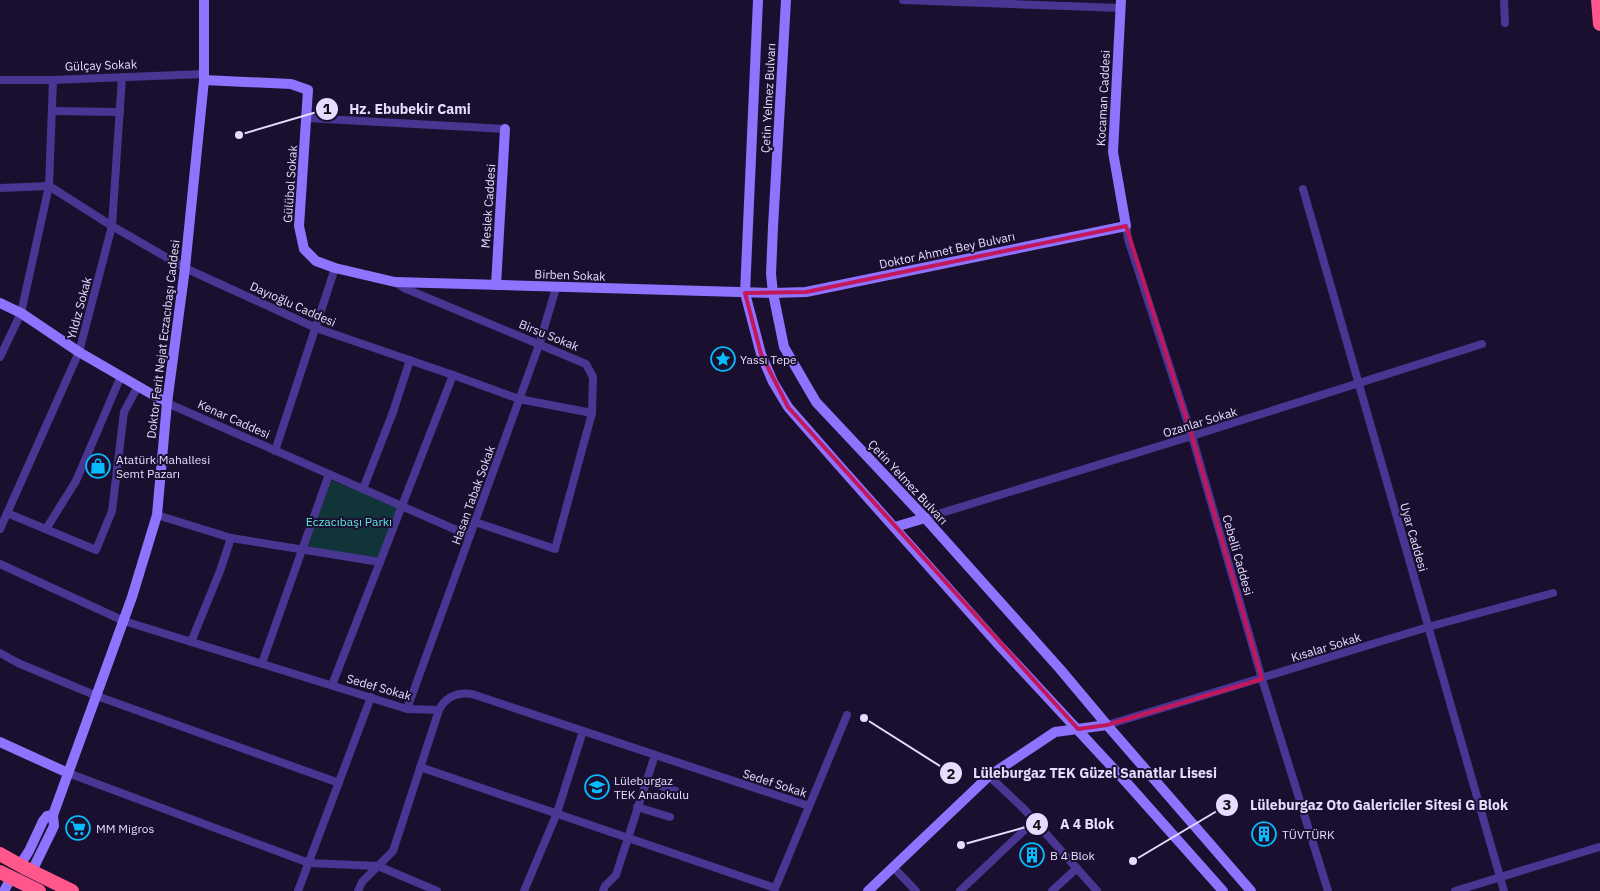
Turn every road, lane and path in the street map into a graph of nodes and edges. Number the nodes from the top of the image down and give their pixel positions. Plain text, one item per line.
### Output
1 (204, 0) edge
2 (758, 0) edge
3 (786, 0) edge
4 (903, 0) edge
5 (1504, 0) edge
6 (1598, 0) edge
7 (1121, 4) edge
8 (1505, 24) dead end
9 (1600, 24) edge
10 (122, 77) junction
11 (204, 77) junction
12 (0, 80) edge
13 (53, 80) junction
14 (308, 90) joint
15 (52, 111) junction
16 (120, 112) junction
17 (307, 118) junction
18 (506, 129) joint
19 (49, 186) junction
20 (0, 188) edge
21 (1303, 189) dead end
22 (112, 226) junction
23 (1126, 226) junction
24 (304, 249) joint
25 (185, 268) junction
26 (335, 268) junction
27 (394, 282) junction
28 (496, 285) junction
29 (556, 288) junction
30 (745, 293) junction
31 (773, 293) junction
32 (0, 303) edge
33 (21, 313) junction
34 (316, 328) junction
35 (1482, 344) dead end
36 (539, 345) junction
37 (79, 352) junction
38 (0, 357) edge
39 (410, 360) junction
40 (453, 375) junction
41 (121, 376) junction
42 (1358, 383) junction
43 (138, 386) junction
44 (519, 399) junction
45 (167, 403) junction
46 (592, 413) junction
47 (1192, 436) junction
48 (275, 451) junction
49 (329, 474) junction
50 (363, 489) junction
51 (402, 506) junction
52 (7, 513) junction
53 (156, 515) junction
54 (925, 518) junction
55 (475, 522) junction
56 (895, 527) junction
57 (0, 529) edge
58 (46, 530) junction
59 (470, 536) junction
60 (231, 538) junction
61 (301, 549) junction
62 (380, 562) junction
63 (0, 564) edge
64 (1553, 593) dead end
65 (124, 621) junction
66 (1428, 627) junction
67 (191, 642) junction
68 (0, 653) edge
69 (262, 664) junction
70 (1262, 679) junction
71 (332, 685) junction
72 (97, 696) junction
73 (371, 697) junction
74 (407, 709) junction
75 (440, 710) junction
76 (847, 715) dead end
77 (1107, 726) junction
78 (1078, 729) junction
79 (584, 731) junction
80 (0, 742) edge
81 (655, 755) junction
82 (420, 767) junction
83 (68, 773) junction
84 (989, 776) junction
85 (646, 781) junction
86 (339, 783) junction
87 (676, 791) dead end
88 (809, 806) junction
89 (637, 807) junction
90 (557, 813) junction
91 (670, 817) dead end
92 (1035, 820) junction
93 (627, 837) junction
94 (1599, 846) edge
95 (0, 854) edge
96 (309, 863) junction
97 (378, 866) junction
98 (893, 867) junction
99 (26, 868) junction
100 (1077, 868) junction
101 (1499, 877) junction
102 (14, 881) edge
103 (775, 890) edge
104 (4, 891) edge
105 (39, 891) edge
106 (72, 891) edge
107 (298, 891) edge
108 (358, 891) edge
109 (437, 891) edge
110 (524, 891) edge
111 (603, 891) edge
112 (868, 891) edge
113 (916, 891) edge
114 (960, 891) edge
115 (1052, 891) edge
116 (1097, 891) edge
117 (1223, 891) edge
118 (1251, 891) edge
119 (1328, 891) edge
120 (1456, 891) edge
121 (1504, 891) edge

1 - 11 street, Doktor Ferit Nejat Eczacıbaşı Caddesi
2 - 30 street, Çetin Yelmez Bulvarı
3 - 31 street, Çetin Yelmez Bulvarı
4 - 7 street
5 - 8 street
6 - 9 highway
7 - 23 street, Kocaman Caddesi
10 - 11 street, Gülçay Sokak
10 - 13 street, Gülçay Sokak
10 - 16 street, Yıldız Sokak
11 - 14 street, Gülçay Sokak
11 - 25 street, Doktor Ferit Nejat Eczacıbaşı Caddesi
12 - 13 street, Gülçay Sokak
13 - 15 street
14 - 17 street, Gülübol Sokak
15 - 16 street
15 - 19 street
16 - 22 street, Yıldız Sokak
17 - 18 street
17 - 24 street, Gülübol Sokak
18 - 28 street, Meslek Caddesi
19 - 20 street
19 - 22 street, Dayıoğlu Caddesi
19 - 33 street
21 - 42 street, Uyar Caddesi
22 - 25 street, Dayıoğlu Caddesi
22 - 37 street, Yıldız Sokak
23 - 31 street, Doktor Ahmet Bey Bulvarı
23 - 47 street, Cebelli Caddesi
24 - 26 street, Birsu Sokak
25 - 34 street, Dayıoğlu Caddesi
25 - 45 street, Doktor Ferit Nejat Eczacıbaşı Caddesi
26 - 27 street, Birsu Sokak
26 - 34 street
27 - 28 street, Birben Sokak
27 - 36 street, Birsu Sokak
28 - 29 street, Birben Sokak
29 - 30 street, Birben Sokak
29 - 36 street, Hasan Tabak Sokak
30 - 31 street, Doktor Ahmet Bey Bulvarı
30 - 56 street, Çetin Yelmez Bulvarı
31 - 54 street, Çetin Yelmez Bulvarı
32 - 33 street, Kenar Caddesi
33 - 37 street, Kenar Caddesi
33 - 38 street
34 - 39 street, Dayıoğlu Caddesi
34 - 48 street
35 - 42 street, Ozanlar Sokak
36 - 44 street, Hasan Tabak Sokak
36 - 46 street, Birsu Sokak
37 - 41 street, Kenar Caddesi
37 - 52 street, Yıldız Sokak
39 - 40 street, Dayıoğlu Caddesi
39 - 50 street
40 - 44 street, Dayıoğlu Caddesi
40 - 51 street
41 - 43 street, Kenar Caddesi
41 - 58 street
42 - 47 street, Ozanlar Sokak
42 - 66 street, Uyar Caddesi
43 - 45 street, Kenar Caddesi
43 - 58 street
44 - 46 street, Dayıoğlu Caddesi
44 - 55 street, Hasan Tabak Sokak
45 - 48 street, Kenar Caddesi
45 - 53 street, Doktor Ferit Nejat Eczacıbaşı Caddesi
46 - 55 street, Birsu Sokak
47 - 54 street, Ozanlar Sokak
47 - 70 street, Cebelli Caddesi
48 - 49 street, Kenar Caddesi
49 - 50 street, Kenar Caddesi
49 - 61 street
50 - 51 street, Kenar Caddesi
51 - 59 street, Kenar Caddesi
51 - 62 street
52 - 57 street, Yıldız Sokak
52 - 58 street
53 - 60 street
53 - 65 street, Doktor Ferit Nejat Eczacıbaşı Caddesi
54 - 56 street
54 - 77 street, Çetin Yelmez Bulvarı
55 - 59 street, Hasan Tabak Sokak
56 - 78 street, Çetin Yelmez Bulvarı
59 - 74 street, Hasan Tabak Sokak
60 - 61 street
60 - 67 street
61 - 62 street
61 - 69 street
62 - 71 street
63 - 65 street, Sedef Sokak
64 - 66 street, Kısalar Sokak
65 - 67 street, Sedef Sokak
65 - 72 street, Doktor Ferit Nejat Eczacıbaşı Caddesi
66 - 70 street, Kısalar Sokak
66 - 101 street, Uyar Caddesi
67 - 69 street, Sedef Sokak
68 - 72 street
69 - 71 street, Sedef Sokak
70 - 77 street, Kısalar Sokak
70 - 119 street, Cebelli Caddesi
71 - 73 street, Sedef Sokak
72 - 83 street, Doktor Ferit Nejat Eczacıbaşı Caddesi
72 - 86 street
73 - 74 street, Sedef Sokak
73 - 86 street
74 - 75 street, Sedef Sokak
75 - 79 street, Sedef Sokak
75 - 82 street
76 - 88 street
77 - 78 street
77 - 118 street, Çetin Yelmez Bulvarı
78 - 84 street
78 - 117 street, Çetin Yelmez Bulvarı
79 - 81 street, Sedef Sokak
79 - 90 street
80 - 83 street
81 - 85 street
81 - 88 street, Sedef Sokak
82 - 90 street
82 - 97 street
83 - 96 street
83 - 99 street, Doktor Ferit Nejat Eczacıbaşı Caddesi
84 - 92 street
84 - 98 street
85 - 87 street
85 - 89 street
86 - 96 street
88 - 103 street
89 - 91 street
89 - 93 street
90 - 93 street
90 - 110 street
92 - 100 street
92 - 114 street
93 - 103 street
93 - 111 street
94 - 101 street
95 - 99 highway
96 - 97 street
96 - 107 street
97 - 108 street
97 - 109 street
98 - 112 street
98 - 113 street
99 - 102 highway
99 - 106 highway
100 - 115 street
100 - 116 street
101 - 120 street
101 - 121 street, Uyar Caddesi
102 - 104 street
102 - 105 highway

